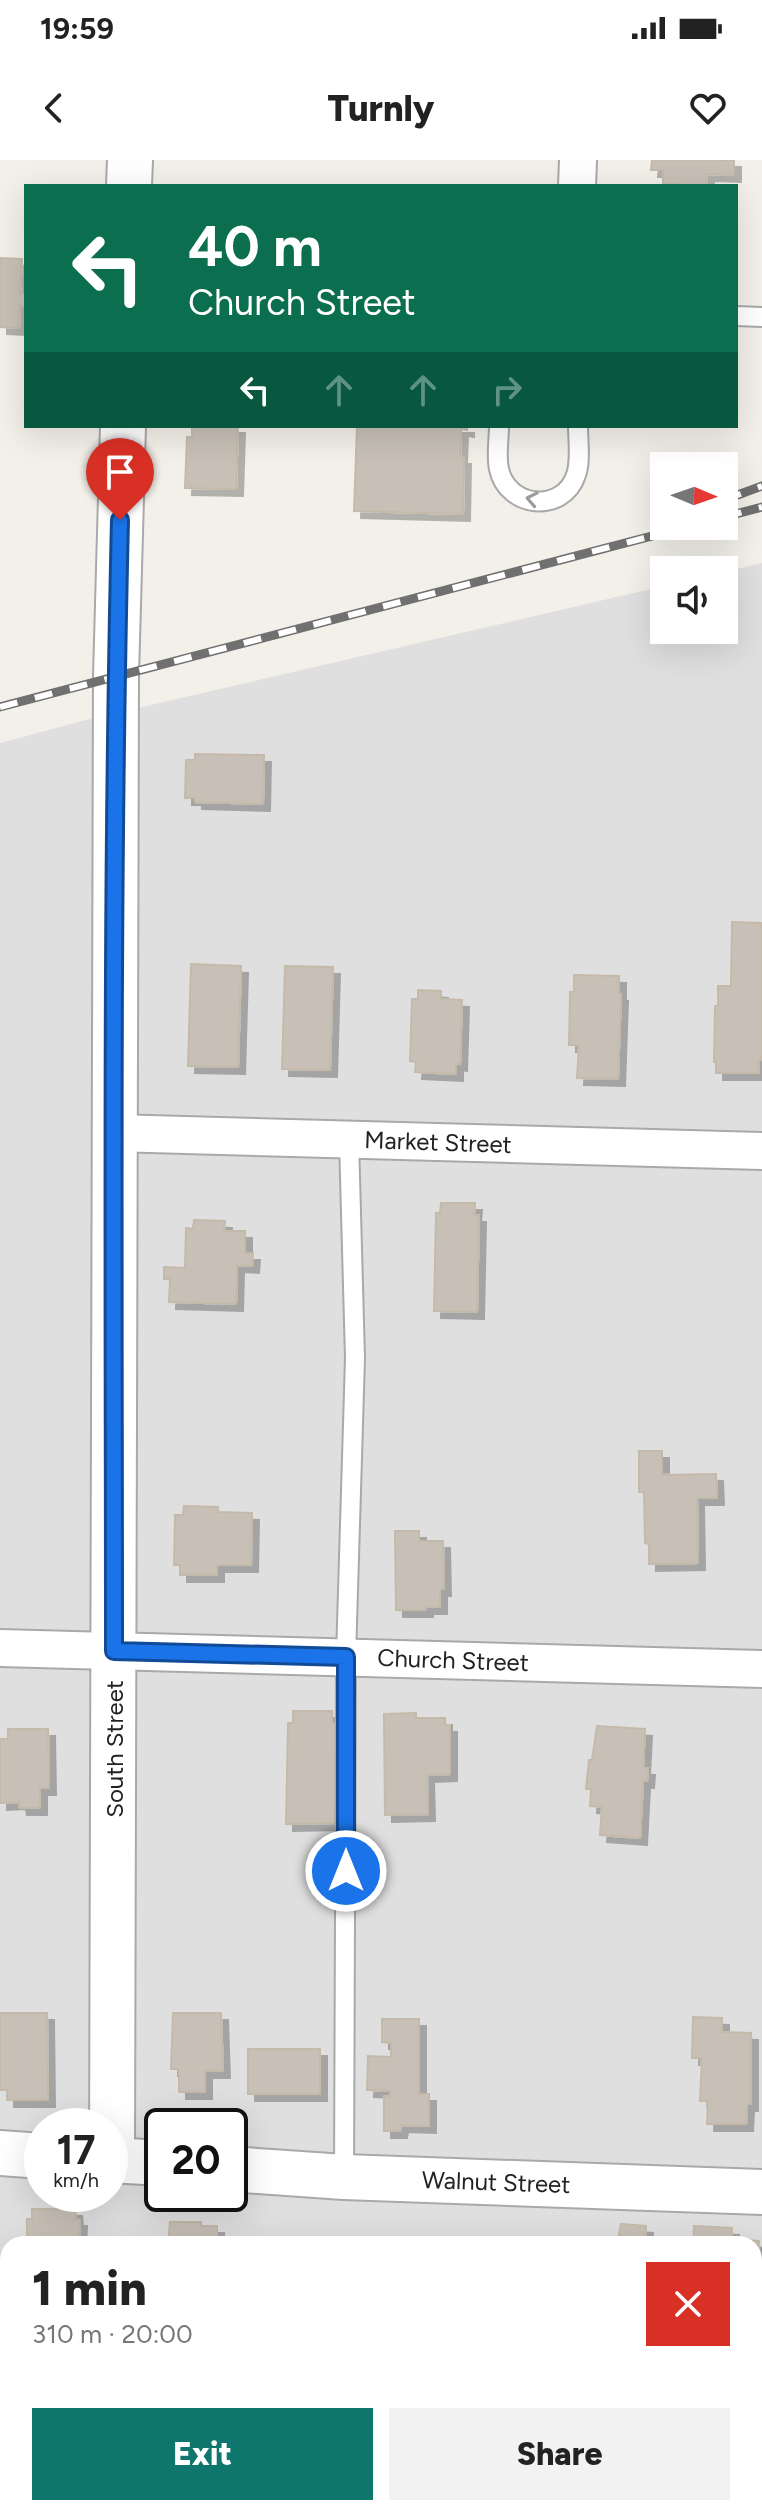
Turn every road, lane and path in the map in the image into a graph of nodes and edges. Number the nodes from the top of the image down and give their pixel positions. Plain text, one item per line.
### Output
1 (130, 160) edge
2 (578, 160) edge
3 (129, 184) edge
4 (577, 184) edge
5 (738, 316) edge
6 (762, 317) edge
7 (123, 428) edge
8 (499, 428) edge
9 (578, 428) edge
10 (114, 1133) junction
11 (349, 1140) junction
12 (762, 1151) edge
13 (0, 1648) edge
14 (114, 1651) junction
15 (346, 1657) junction
16 (762, 1669) edge
17 (111, 2108) edge
18 (0, 2153) edge
19 (24, 2155) edge
20 (248, 2170) edge
21 (344, 2177) junction
22 (762, 2192) edge

1 - 3 street
2 - 4 street
5 - 6 lane
7 - 10 street, South Street
9 -> 8 lane
10 - 11 street, Market Street
10 - 14 street, South Street
11 - 12 street, Market Street
11 - 15 lane
13 - 14 street, Church Street
14 - 15 street, Church Street
14 - 17 street, South Street
15 - 16 street, Church Street
15 - 21 lane
18 - 19 street
20 - 21 street, Walnut Street
21 - 22 street, Walnut Street

